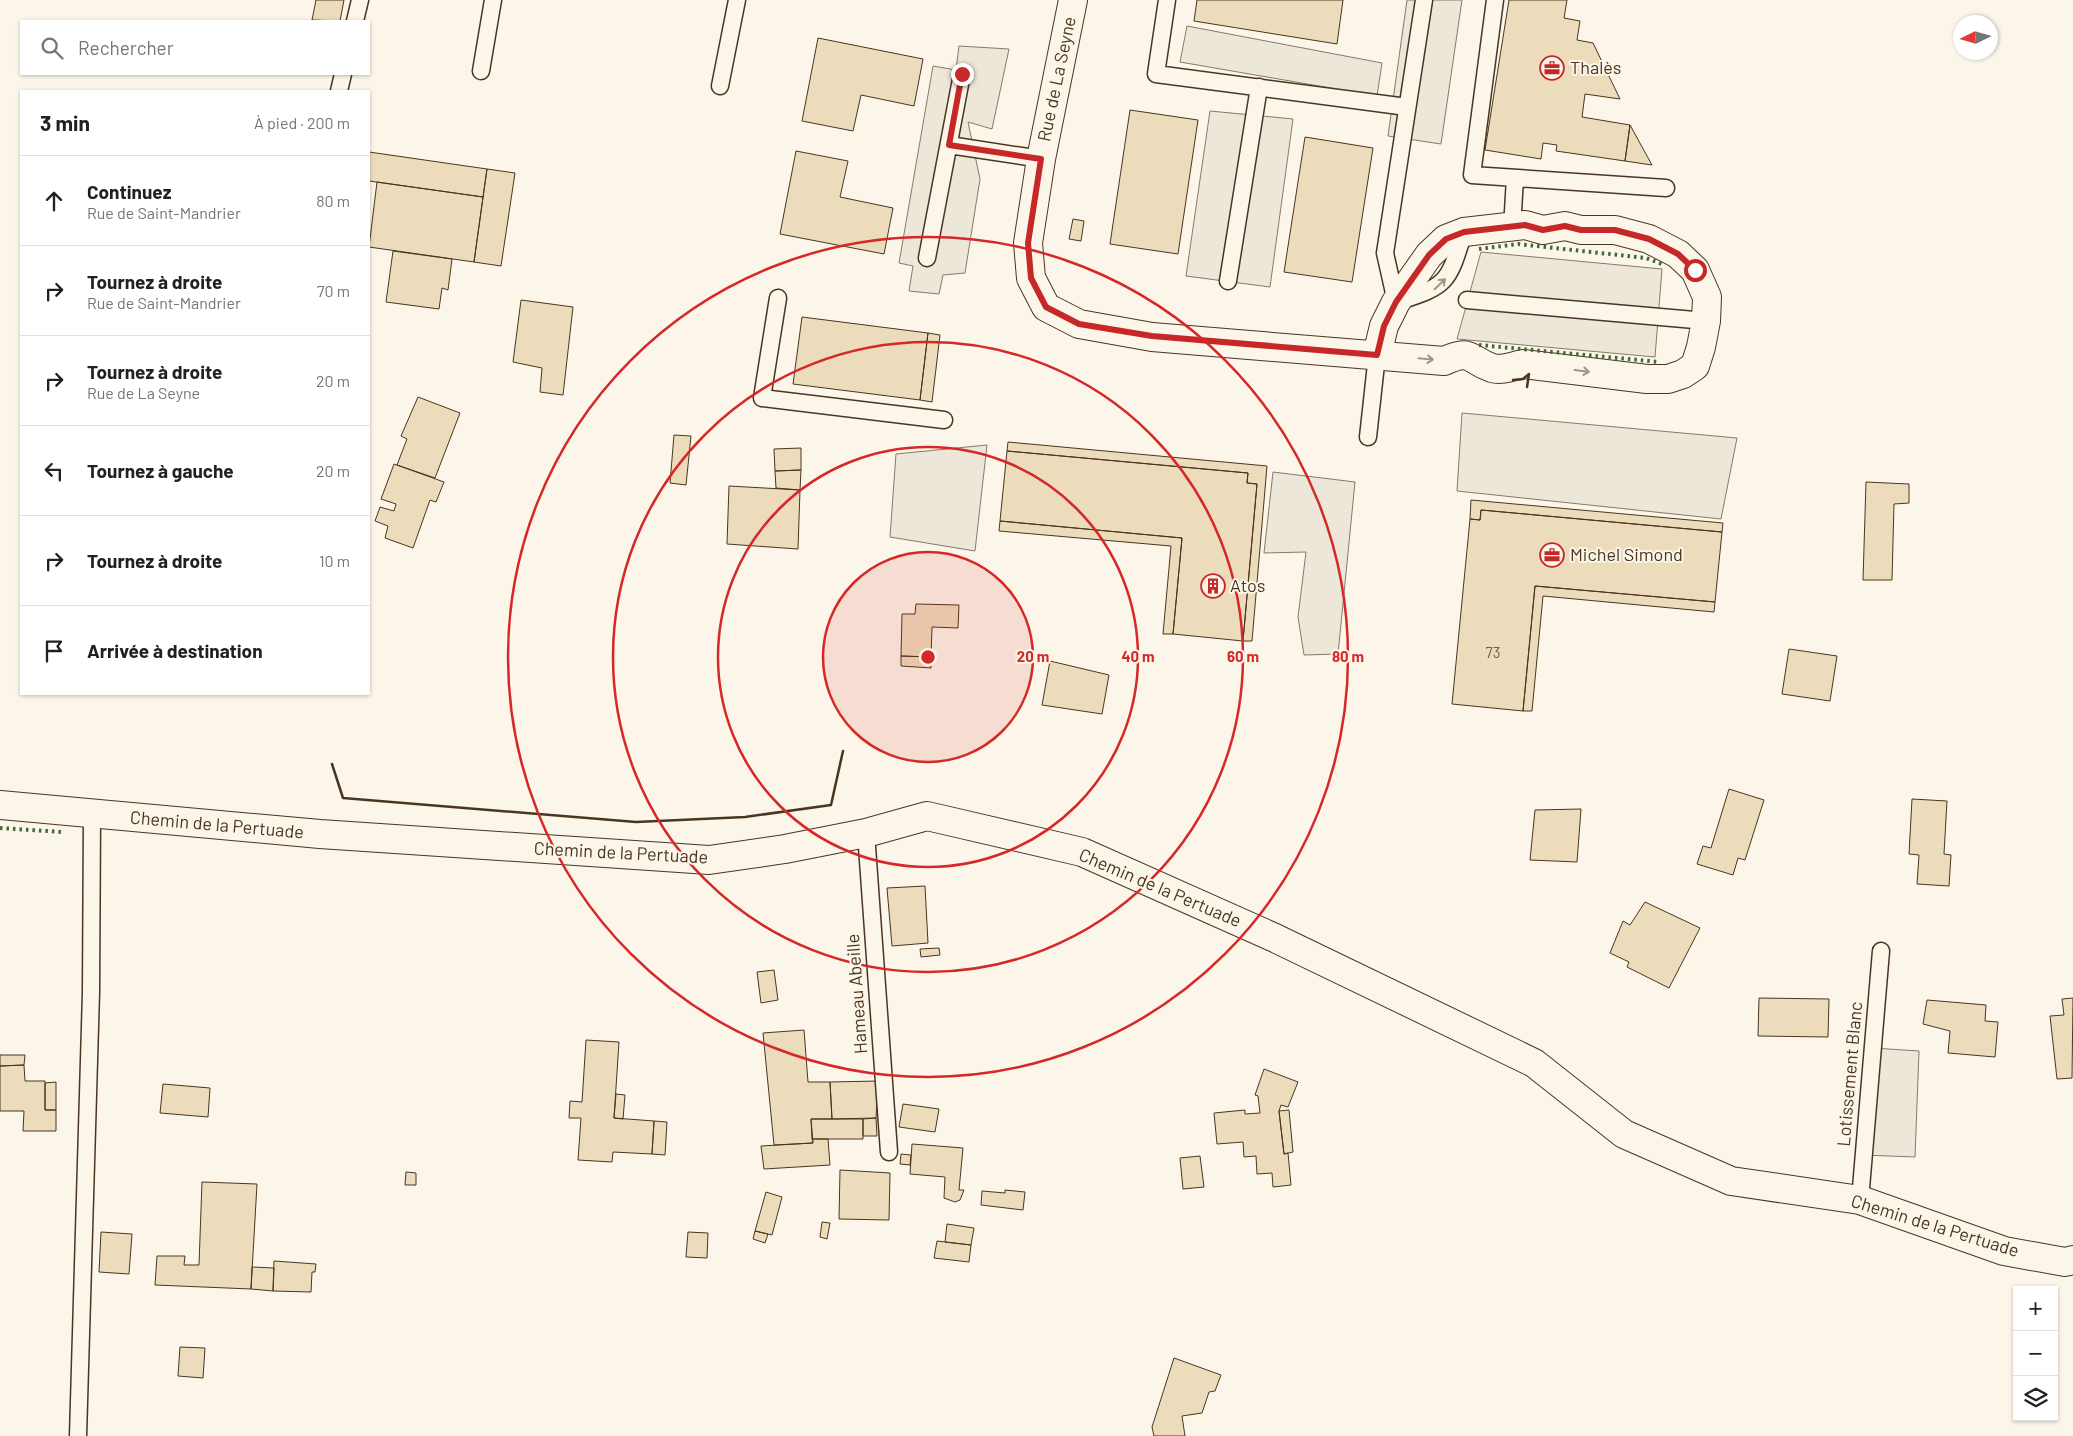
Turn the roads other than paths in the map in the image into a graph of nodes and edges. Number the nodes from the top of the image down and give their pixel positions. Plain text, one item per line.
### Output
1 (360, 0) edge
2 (493, 0) edge
3 (737, 0) edge
4 (1074, 0) edge
5 (1167, 0) edge
6 (1424, 0) edge
7 (1496, 0) edge
8 (355, 20) edge
9 (481, 71) dead end
10 (962, 74) dead end
11 (343, 75) edge
12 (720, 86) dead end
13 (1259, 87) junction
14 (339, 90) edge
15 (1407, 107) junction
16 (949, 145) junction
17 (1041, 159) junction
18 (1515, 178) junction
19 (1666, 188) dead end
20 (1512, 228) junction
21 (927, 258) dead end
22 (1228, 281) dead end
23 (778, 298) dead end
24 (1468, 300) dead end
25 (1396, 302) junction
26 (1706, 321) junction
27 (1377, 355) junction
28 (944, 420) dead end
29 (1368, 437) dead end
30 (0, 805) edge
31 (92, 814) junction
32 (866, 833) junction
33 (1881, 951) dead end
34 (889, 1152) dead end
35 (1860, 1200) junction
36 (2073, 1260) edge
37 (78, 1436) edge

1 - 8 lane
2 - 9 lane
3 - 12 lane
4 - 17 street, Rue de La Seyne
5 - 13 lane
6 - 15 lane
7 - 18 lane
10 - 16 lane
11 - 14 lane
13 - 15 lane
13 - 22 lane
15 - 25 lane
16 - 17 lane
16 - 21 lane
17 - 27 street, Rue de La Seyne
18 - 19 lane
18 - 20 lane
20 - 25 street
20 - 26 street
23 - 28 lane
24 - 26 lane
25 - 27 street
27 -> 26 street
27 - 29 lane
30 - 31 street, Chemin de la Pertuade
31 - 32 street, Chemin de la Pertuade
31 - 37 lane
32 - 34 lane, Hameau Abeille
32 - 35 street, Chemin de la Pertuade
33 - 35 lane, Lotissement Blanc
35 - 36 street, Chemin de la Pertuade

